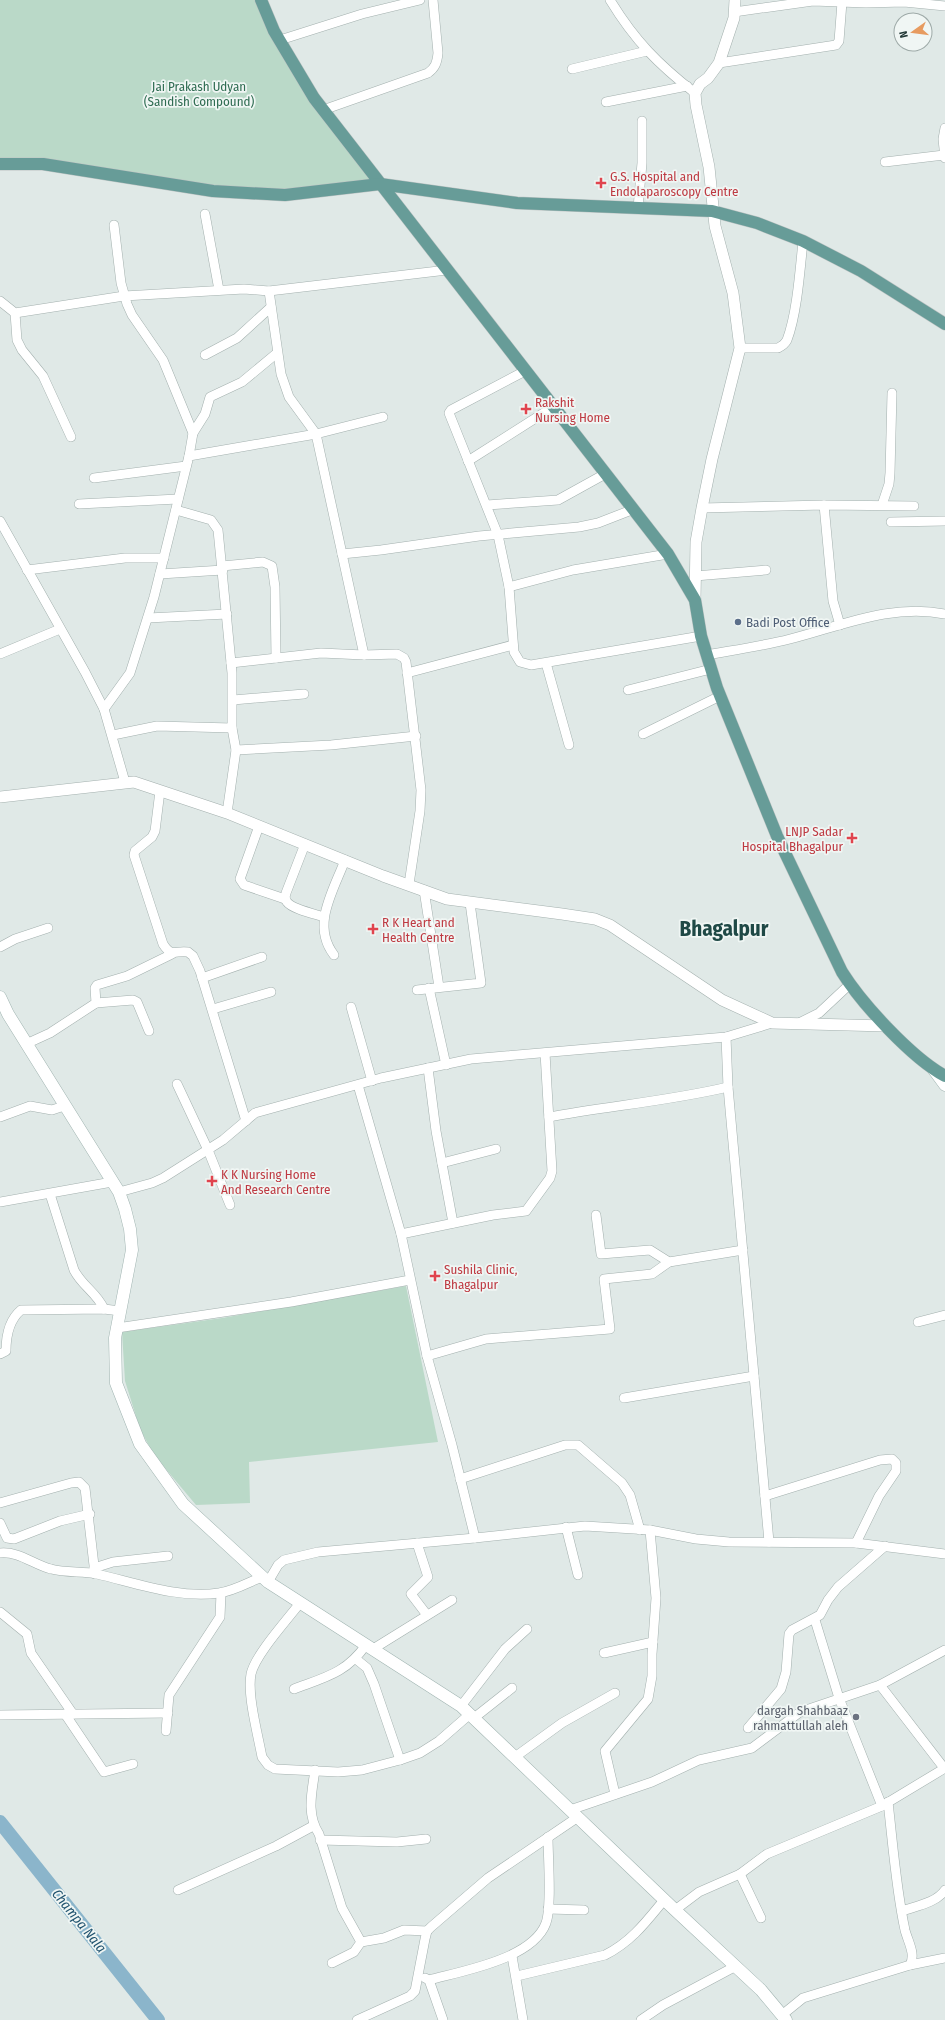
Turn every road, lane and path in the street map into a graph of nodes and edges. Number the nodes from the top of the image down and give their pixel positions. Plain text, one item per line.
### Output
1 (261, 0) edge
2 (420, 0) edge
3 (433, 0) edge
4 (610, 0) edge
5 (735, 0) edge
6 (828, 1) edge
7 (842, 2) junction
8 (945, 6) edge
9 (734, 15) junction
10 (280, 40) junction
11 (647, 51) junction
12 (719, 63) junction
13 (572, 69) dead end
14 (691, 90) junction
15 (606, 102) dead end
16 (323, 110) junction
17 (642, 121) dead end
18 (945, 128) edge
19 (944, 156) edge
20 (885, 162) dead end
21 (0, 164) edge
22 (380, 184) junction
23 (638, 208) junction
24 (712, 211) junction
25 (205, 214) dead end
26 (114, 225) dead end
27 (803, 241) junction
28 (447, 270) junction
29 (219, 290) junction
30 (269, 291) junction
31 (124, 296) junction
32 (0, 301) edge
33 (271, 307) junction
34 (15, 313) junction
35 (945, 324) edge
36 (740, 348) junction
37 (277, 353) junction
38 (205, 355) dead end
39 (525, 371) junction
40 (892, 394) dead end
41 (553, 407) junction
42 (384, 417) dead end
43 (193, 433) junction
44 (316, 434) junction
45 (71, 437) dead end
46 (188, 456) junction
47 (468, 461) junction
48 (186, 466) junction
49 (605, 474) junction
50 (94, 478) dead end
51 (178, 499) junction
52 (79, 504) dead end
53 (487, 505) junction
54 (824, 505) junction
55 (882, 505) junction
56 (914, 506) dead end
57 (702, 508) junction
58 (634, 509) junction
59 (176, 510) junction
60 (945, 521) edge
61 (0, 522) edge
62 (891, 522) dead end
63 (498, 535) junction
64 (342, 554) junction
65 (668, 554) junction
66 (164, 558) junction
67 (222, 568) junction
68 (27, 570) junction
69 (766, 570) dead end
70 (160, 574) junction
71 (695, 576) junction
72 (509, 587) junction
73 (695, 600) junction
74 (227, 614) junction
75 (945, 614) edge
76 (148, 618) junction
77 (840, 624) junction
78 (60, 629) junction
79 (701, 636) junction
80 (513, 644) junction
81 (0, 654) edge
82 (706, 654) junction
83 (364, 655) junction
84 (276, 658) junction
85 (546, 662) junction
86 (231, 663) junction
87 (711, 669) junction
88 (407, 673) junction
89 (628, 690) dead end
90 (304, 694) dead end
91 (720, 696) junction
92 (233, 700) junction
93 (104, 709) junction
94 (232, 728) junction
95 (643, 734) dead end
96 (113, 735) junction
97 (416, 736) junction
98 (569, 745) dead end
99 (236, 750) junction
100 (125, 782) junction
101 (160, 791) junction
102 (0, 797) edge
103 (227, 813) junction
104 (259, 826) junction
105 (305, 844) junction
106 (345, 860) junction
107 (409, 884) junction
108 (424, 890) junction
109 (285, 899) junction
110 (470, 903) junction
111 (324, 918) junction
112 (48, 928) dead end
113 (0, 947) edge
114 (172, 954) junction
115 (334, 955) dead end
116 (262, 957) dead end
117 (202, 978) junction
118 (850, 984) junction
119 (429, 988) junction
120 (439, 988) junction
121 (417, 990) dead end
122 (271, 992) dead end
123 (0, 997) edge
124 (96, 1003) junction
125 (352, 1007) dead end
126 (213, 1009) junction
127 (4, 1017) edge
128 (772, 1023) junction
129 (794, 1024) junction
130 (886, 1026) junction
131 (149, 1031) dead end
132 (726, 1036) junction
133 (26, 1044) junction
134 (545, 1053) junction
135 (446, 1065) junction
136 (428, 1068) junction
137 (934, 1070) junction
138 (945, 1076) edge
139 (372, 1081) junction
140 (177, 1084) dead end
141 (358, 1085) junction
142 (945, 1085) edge
143 (728, 1087) junction
144 (64, 1106) junction
145 (0, 1117) edge
146 (549, 1117) junction
147 (246, 1120) junction
148 (496, 1149) dead end
149 (208, 1150) junction
150 (442, 1163) junction
151 (112, 1182) junction
152 (119, 1192) junction
153 (50, 1194) junction
154 (0, 1202) edge
155 (230, 1205) dead end
156 (596, 1215) dead end
157 (452, 1223) junction
158 (401, 1234) junction
159 (743, 1250) junction
160 (669, 1262) junction
161 (410, 1280) junction
162 (104, 1309) junction
163 (120, 1311) junction
164 (945, 1315) edge
165 (918, 1322) dead end
166 (117, 1328) junction
167 (0, 1354) edge
168 (427, 1356) junction
169 (754, 1376) junction
170 (624, 1398) dead end
171 (460, 1479) junction
172 (765, 1496) junction
173 (0, 1503) edge
174 (90, 1514) junction
175 (0, 1523) edge
176 (566, 1527) junction
177 (640, 1530) junction
178 (650, 1530) junction
179 (475, 1538) junction
180 (769, 1542) junction
181 (417, 1543) junction
182 (856, 1543) junction
183 (885, 1546) junction
184 (0, 1553) edge
185 (945, 1554) edge
186 (168, 1556) dead end
187 (95, 1571) junction
188 (578, 1575) dead end
189 (265, 1580) junction
190 (221, 1593) junction
191 (452, 1600) dead end
192 (300, 1603) junction
193 (0, 1612) edge
194 (427, 1615) junction
195 (815, 1620) junction
196 (528, 1629) dead end
197 (653, 1642) junction
198 (369, 1647) junction
199 (945, 1650) edge
200 (604, 1652) dead end
201 (356, 1659) junction
202 (880, 1685) junction
203 (512, 1688) dead end
204 (294, 1690) dead end
205 (615, 1693) dead end
206 (839, 1698) junction
207 (468, 1712) junction
208 (168, 1713) junction
209 (69, 1714) junction
210 (0, 1715) edge
211 (748, 1728) dead end
212 (166, 1731) dead end
213 (515, 1757) junction
214 (400, 1760) junction
215 (133, 1764) dead end
216 (945, 1768) edge
217 (315, 1770) junction
218 (615, 1794) junction
219 (885, 1804) junction
220 (574, 1813) junction
221 (314, 1826) junction
222 (548, 1837) junction
223 (426, 1839) dead end
224 (320, 1840) junction
225 (740, 1874) junction
226 (178, 1890) dead end
227 (945, 1890) edge
228 (664, 1900) junction
229 (548, 1909) junction
230 (584, 1910) dead end
231 (675, 1910) junction
232 (902, 1911) junction
233 (761, 1918) dead end
234 (427, 1931) junction
235 (361, 1942) junction
236 (512, 1956) junction
237 (945, 1958) edge
238 (332, 1963) dead end
239 (910, 1965) junction
240 (736, 1966) junction
241 (418, 1973) junction
242 (517, 1976) junction
243 (429, 1980) junction
244 (784, 2017) edge
245 (357, 2020) edge
246 (443, 2020) edge
247 (523, 2020) edge
248 (641, 2020) edge

1 - 10 main road
2 - 10 street
3 - 16 street
4 - 11 street
5 - 9 street
6 - 7 street
6 - 9 street
7 - 8 street
7 - 12 street
9 - 12 street
10 - 16 main road
11 - 13 street
11 - 14 street
12 - 14 street
14 - 15 street
14 - 24 street
16 - 22 main road
17 - 23 street
18 - 19 street
19 - 20 street
21 - 22 main road
22 - 23 main road
22 - 28 main road
23 - 24 main road
24 - 27 main road
24 - 36 street
25 - 29 street
26 - 31 street
27 - 35 main road
27 - 36 street
28 - 30 street
28 - 39 main road
29 - 30 street
29 - 31 street
30 - 33 street
31 - 34 street
31 - 43 street
32 - 34 street
33 - 37 street
33 - 38 street
34 - 45 street
36 - 57 street
37 - 43 street
37 - 44 street
39 - 41 main road
39 - 47 street
40 - 55 street
41 - 47 street
41 - 49 main road
42 - 44 street
43 - 46 street
44 - 46 street
44 - 64 street
46 - 48 street
47 - 53 street
48 - 50 street
48 - 51 street
49 - 53 street
49 - 58 main road
51 - 52 street
51 - 59 street
53 - 63 street
54 - 55 street
54 - 57 street
54 - 77 street
55 - 56 street
57 - 71 street
58 - 63 street
58 - 65 main road
59 - 66 street
59 - 67 street
60 - 62 street
61 - 68 street
63 - 64 street
63 - 72 street
64 - 83 street
65 - 72 street
65 - 73 main road
66 - 68 street
66 - 70 street
67 - 70 street
67 - 74 street
67 - 84 street
68 - 78 street
69 - 71 street
70 - 76 street
71 - 73 street
72 - 80 street
73 - 79 main road
74 - 76 street
74 - 86 street
75 - 77 street
76 - 93 street
77 - 82 street
78 - 81 street
78 - 93 street
79 - 82 main road
79 - 85 street
80 - 85 street
80 - 88 street
82 - 87 main road
83 - 84 street
83 - 88 street
84 - 86 street
85 - 98 street
86 - 92 street
87 - 89 street
87 - 91 main road
88 - 97 street
90 - 92 street
91 - 95 street
91 - 118 main road
92 - 94 street
93 - 96 street
94 - 96 street
94 - 99 street
96 - 100 street
97 - 99 street
97 - 107 street
99 - 103 street
100 - 101 street
100 - 102 street
101 - 103 street
101 - 114 street
103 - 104 street
104 - 105 street
104 - 109 street
105 - 106 street
105 - 109 street
106 - 107 street
106 - 111 street
107 - 108 street
108 - 110 street
108 - 120 street
109 - 111 street
110 - 120 street
110 - 128 street
111 - 115 street
112 - 113 street
114 - 117 street
114 - 124 street
116 - 117 street
117 - 126 street
118 - 129 street
118 - 130 main road
119 - 120 street
119 - 121 street
119 - 135 street
122 - 126 street
123 - 127 main road
124 - 131 street
124 - 133 street
125 - 139 street
126 - 147 street
127 - 133 main road
128 - 129 street
128 - 132 street
129 - 130 street
130 - 137 main road
132 - 134 street
132 - 143 street
133 - 144 main road
134 - 135 street
134 - 146 street
135 - 136 street
136 - 139 street
136 - 150 street
137 - 138 main road
137 - 142 main road
139 - 141 street
140 - 149 street
141 - 147 street
141 - 158 street
143 - 146 street
143 - 159 street
144 - 145 street
144 - 151 main road
146 - 157 street
147 - 149 street
148 - 150 street
149 - 152 street
149 - 155 street
150 - 157 street
151 - 152 main road
151 - 153 street
152 - 163 main road
153 - 154 street
153 - 162 street
156 - 160 street
157 - 158 street
158 - 161 street
159 - 160 street
159 - 169 street
160 - 168 street
161 - 166 street
161 - 168 street
162 - 163 street
162 - 167 street
163 - 166 main road
164 - 165 street
166 - 189 main road
168 - 171 street
169 - 170 street
169 - 172 street
171 - 177 street
171 - 179 street
172 - 180 street
172 - 182 street
173 - 174 street
174 - 175 street
174 - 187 street
176 - 177 street
176 - 179 street
176 - 188 street
177 - 178 street
178 - 180 street
178 - 197 street
179 - 181 street
180 - 182 street
181 - 189 street
181 - 194 street
182 - 183 street
183 - 185 street
183 - 195 street
184 - 187 street
186 - 187 street
187 - 190 street
189 - 190 street
189 - 192 main road
190 - 208 street
191 - 194 street
192 - 198 main road
192 - 217 street
193 - 209 street
194 - 198 street
195 - 206 street
195 - 211 street
196 - 207 street
197 - 200 street
197 - 218 street
198 - 201 street
198 - 207 main road
199 - 202 street
201 - 204 street
201 - 214 street
202 - 206 street
202 - 216 street
203 - 207 street
205 - 213 street
206 - 218 street
206 - 219 street
207 - 213 main road
207 - 214 street
208 - 209 street
208 - 212 street
209 - 210 street
209 - 215 street
213 - 220 main road
214 - 217 street
216 - 219 street
217 - 221 street
218 - 220 street
219 - 225 street
219 - 232 street
220 - 222 street
220 - 228 main road
221 - 224 street
221 - 226 street
222 - 229 street
222 - 234 street
223 - 224 street
224 - 235 street
225 - 231 street
225 - 233 street
227 - 232 street
228 - 231 main road
228 - 242 street
229 - 230 street
229 - 236 street
231 - 240 main road
232 - 239 street
234 - 235 street
234 - 241 street
235 - 238 street
236 - 242 street
236 - 243 street
237 - 239 street
239 - 244 street
240 - 244 main road
240 - 248 street
241 - 243 street
241 - 245 street
242 - 247 street
243 - 246 street

